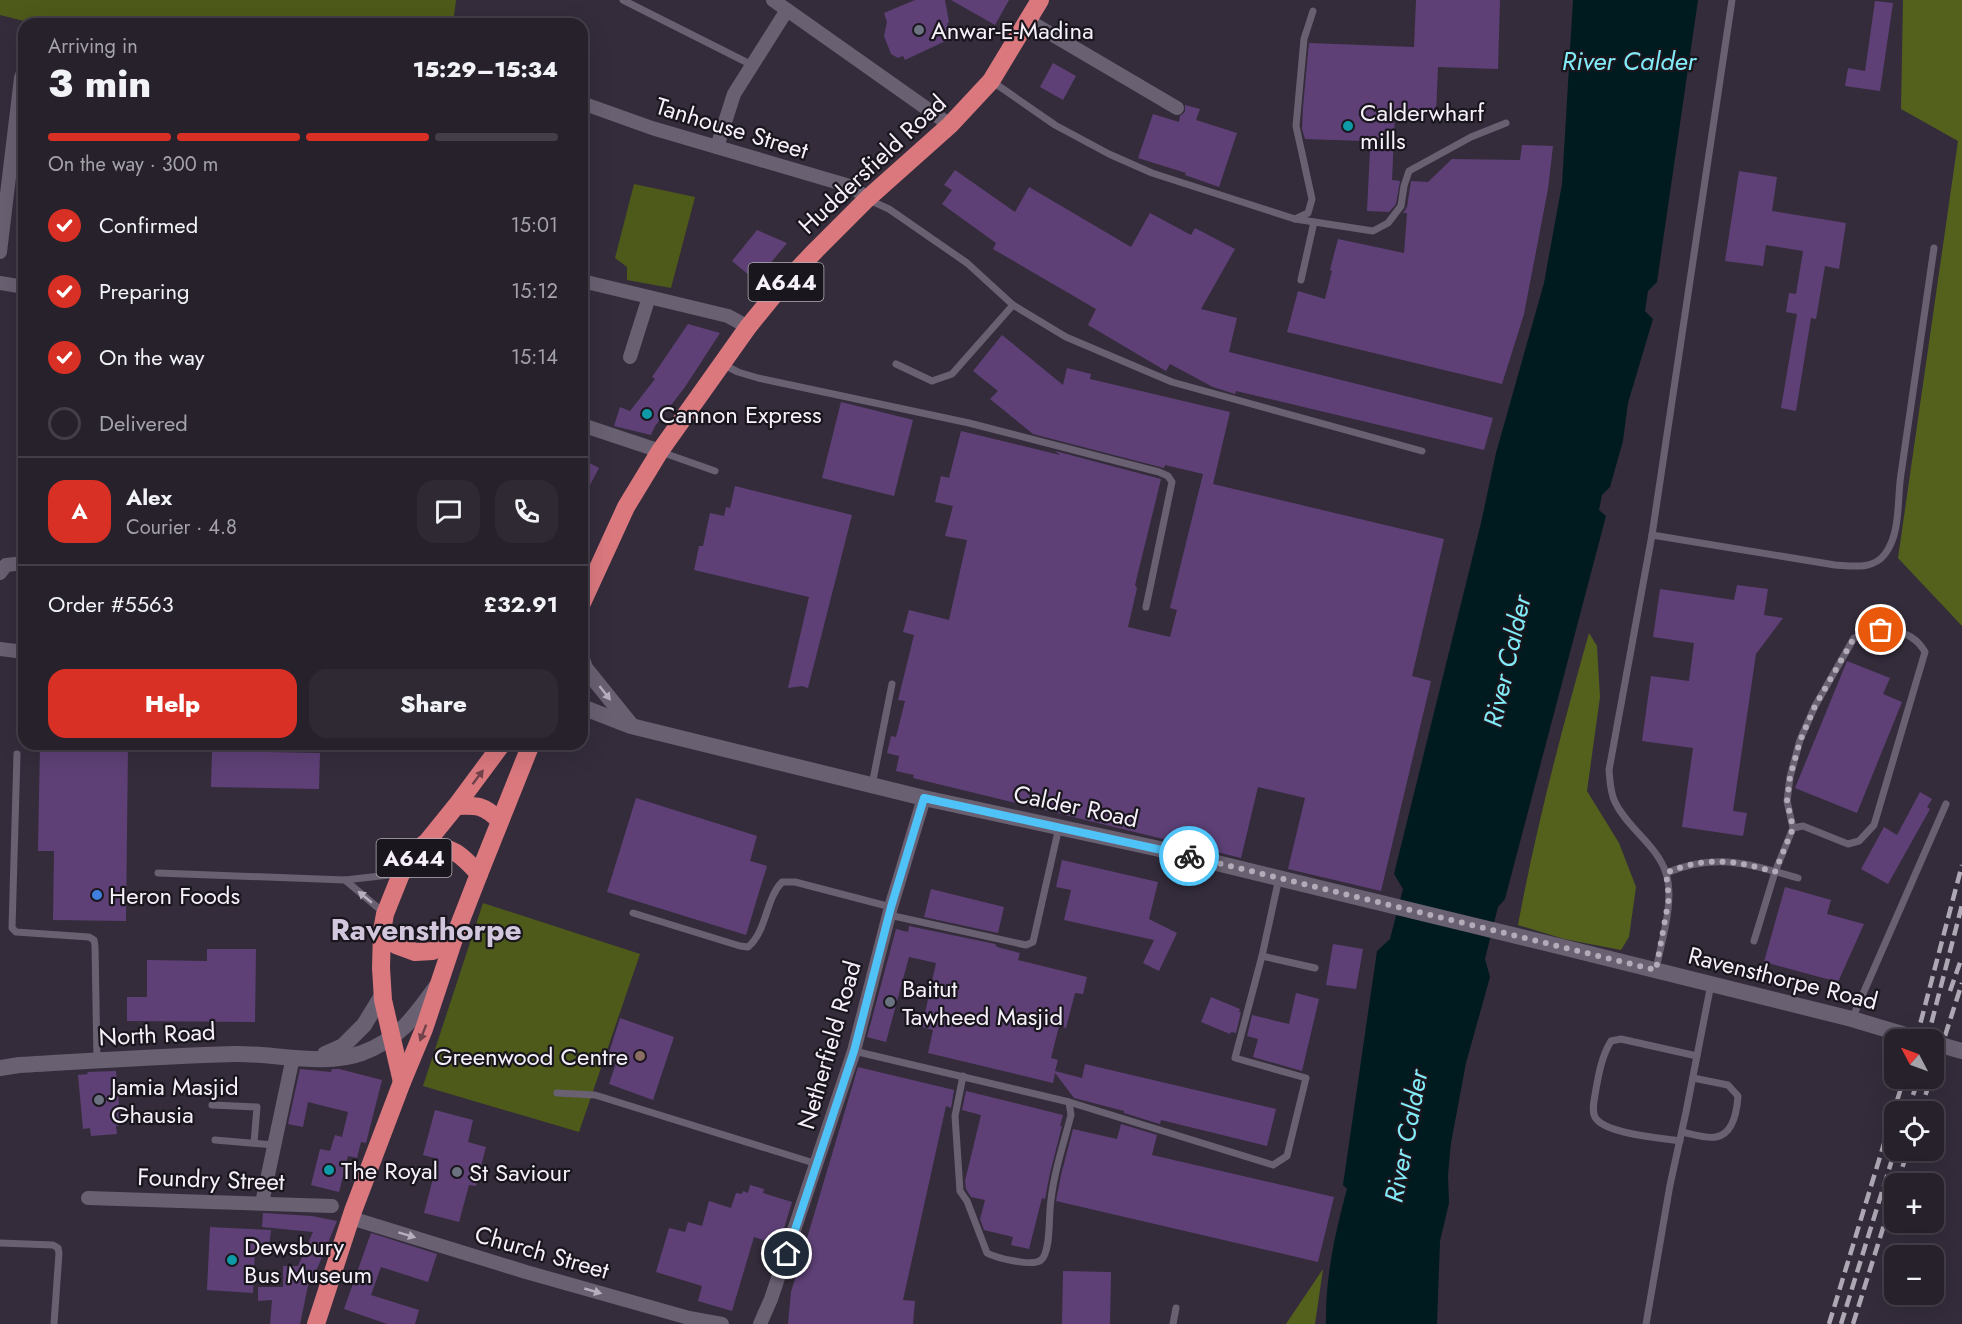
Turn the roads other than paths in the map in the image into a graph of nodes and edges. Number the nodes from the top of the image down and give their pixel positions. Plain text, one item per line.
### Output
1 (623, 0) edge
2 (773, 0) edge
3 (1040, 0) edge
4 (1732, 0) edge
5 (787, 10) junction
6 (1313, 11) dead end
7 (1029, 21) junction
8 (752, 66) junction
9 (991, 81) junction
10 (18, 103) edge
11 (588, 105) edge
12 (1177, 108) dead end
13 (1506, 123) dead end
14 (950, 125) junction
15 (717, 147) junction
16 (867, 199) junction
17 (1295, 219) junction
18 (1314, 222) junction
19 (1934, 248) dead end
20 (0, 252) edge
21 (1301, 280) dead end
22 (588, 282) edge
23 (0, 283) edge
24 (18, 286) edge
25 (649, 297) junction
26 (1013, 305) junction
27 (748, 327) junction
28 (630, 357) dead end
29 (722, 364) junction
30 (896, 364) dead end
31 (588, 427) edge
32 (1422, 451) dead end
33 (660, 452) junction
34 (715, 471) dead end
35 (1652, 536) junction
36 (18, 564) edge
37 (0, 573) edge
38 (588, 590) edge
39 (1146, 607) dead end
40 (0, 649) edge
41 (18, 651) edge
42 (588, 672) edge
43 (892, 684) dead end
44 (588, 709) edge
45 (631, 726) junction
46 (498, 750) edge
47 (529, 750) edge
48 (16, 754) dead end
49 (872, 785) junction
50 (924, 798) junction
51 (1946, 804) dead end
52 (456, 806) junction
53 (500, 821) junction
54 (1059, 827) junction
55 (1793, 828) junction
56 (424, 844) junction
57 (1775, 872) junction
58 (158, 873) dead end
59 (1666, 873) junction
60 (401, 874) junction
61 (479, 874) junction
62 (1279, 878) junction
63 (1798, 878) dead end
64 (345, 880) junction
65 (890, 911) junction
66 (633, 914) dead end
67 (384, 922) junction
68 (456, 933) junction
69 (1754, 941) dead end
70 (1562, 947) joint
71 (1262, 956) junction
72 (1315, 968) dead end
73 (1656, 970) junction
74 (440, 982) junction
75 (1711, 984) junction
76 (383, 994) junction
77 (1852, 1019) junction
78 (1885, 1029) edge
79 (392, 1036) junction
80 (1944, 1046) edge
81 (1962, 1050) edge
82 (854, 1051) junction
83 (1697, 1056) junction
84 (293, 1057) junction
85 (316, 1058) junction
86 (97, 1061) junction
87 (0, 1068) edge
88 (963, 1076) junction
89 (1693, 1078) junction
90 (402, 1082) junction
91 (557, 1094) dead end
92 (1069, 1102) junction
93 (213, 1105) dead end
94 (1682, 1132) junction
95 (215, 1140) dead end
96 (1680, 1142) junction
97 (254, 1143) junction
98 (274, 1145) junction
99 (817, 1164) junction
100 (88, 1198) dead end
101 (262, 1203) junction
102 (332, 1206) dead end
103 (351, 1218) junction
104 (0, 1243) edge
105 (1176, 1308) dead end
106 (688, 1321) edge
107 (318, 1323) edge
108 (54, 1324) edge
109 (722, 1324) edge
110 (760, 1324) edge
111 (1173, 1324) edge
112 (1646, 1324) edge

1 - 8 lane
2 - 5 street
3 - 7 highway, Huddersfield Road / A644
4 - 35 lane
5 - 8 street
5 - 14 street
6 - 17 lane
7 - 9 highway, Huddersfield Road / A644
7 - 12 street
8 - 15 street
9 - 14 highway, Huddersfield Road / A644
9 - 17 lane
10 - 20 street
11 - 15 street, Tanhouse Street
13 - 18 lane
14 - 16 highway, Huddersfield Road / A644
15 - 16 street, Tanhouse Street
16 - 26 lane
16 - 27 highway, Huddersfield Road / A644
17 - 18 lane
18 - 21 lane
19 - 35 lane
22 - 25 street
23 - 24 street
25 - 27 street
25 - 28 street
26 - 30 lane
26 - 32 lane
27 - 29 highway, Huddersfield Road / A644
29 - 33 highway, Huddersfield Road / A644
29 - 39 lane
31 - 33 street
33 - 34 lane
33 - 38 highway, Huddersfield Road / A644
35 - 59 lane
36 - 37 street
40 - 41 street
42 -> 45 street
43 - 49 lane
44 - 45 street, Calder Road
45 - 49 street, Calder Road
52 -> 46 highway, A644
47 - 53 highway, A644
48 - 86 lane
49 - 50 street, Calder Road
50 - 54 street, Calder Road
50 - 65 street, Netherfield Road
51 - 77 lane
52 - 53 highway, A644
52 - 56 highway, A644
53 - 61 highway, A644
54 - 62 street, Calder Road
54 - 65 lane
55 - 55 lane
55 - 57 lane
56 - 60 highway, A644
56 - 61 highway, A644
57 - 59 lane
57 - 63 lane
57 - 69 lane
58 - 64 lane
59 - 73 lane
60 - 64 lane
60 - 67 highway, A644
61 - 68 highway, A644
62 - 70 street, Calder Road
62 - 71 lane
67 -> 64 lane
65 - 66 lane
65 - 82 street, Netherfield Road
67 - 68 highway
67 - 76 highway, A644
68 - 74 highway, A644
70 - 73 street, Ravensthorpe Road
71 - 72 lane
71 - 92 lane
73 - 75 street, Ravensthorpe Road
74 - 79 street, North Road
74 -> 90 highway, A644
75 - 77 street, Ravensthorpe Road
75 - 83 lane
76 - 79 highway, A644
76 - 85 street, North Road
77 - 78 street, Ravensthorpe Road
79 - 85 street, North Road
79 - 90 highway, A644
80 - 81 street
82 - 88 lane
82 - 99 street, Netherfield Road
83 - 89 lane
83 - 96 lane
84 - 85 street, North Road
84 - 86 street, North Road
84 - 98 street
86 - 87 street, North Road
88 - 92 lane
88 - 92 lane
89 - 94 lane
89 - 94 lane
90 - 103 highway, A644
91 - 99 lane
93 - 97 lane
94 - 96 lane
95 - 97 lane
96 - 112 lane
97 - 98 lane
98 - 101 street
99 - 110 street, Netherfield Road
100 - 101 street, Foundry Street
101 - 102 street, Foundry Street
103 -> 106 street, Church Street
103 - 107 highway, A644
104 - 108 lane
105 - 111 lane
106 - 109 street, Church Street

